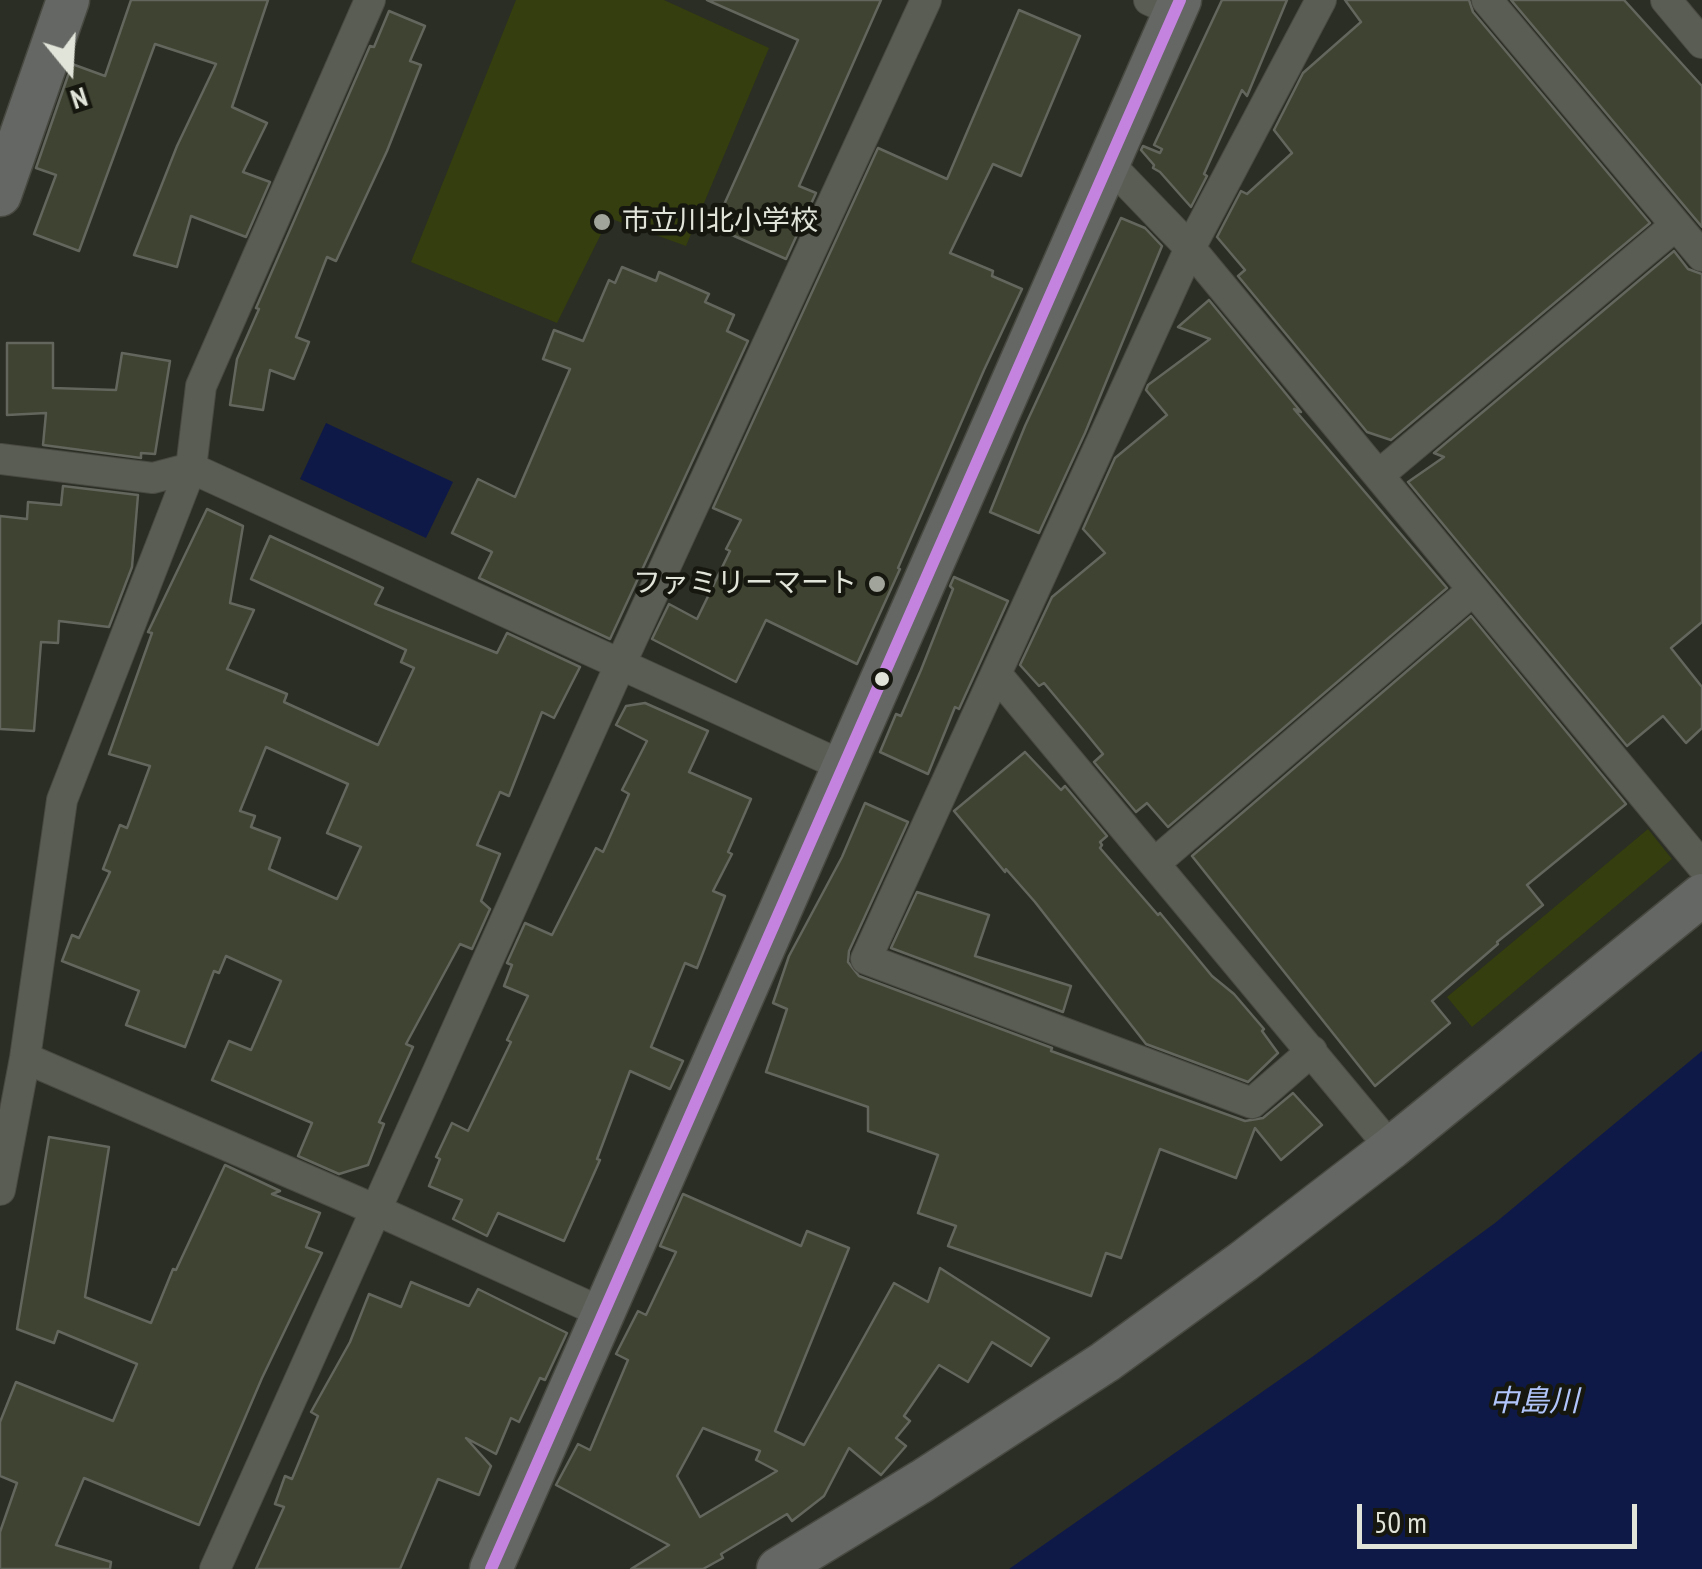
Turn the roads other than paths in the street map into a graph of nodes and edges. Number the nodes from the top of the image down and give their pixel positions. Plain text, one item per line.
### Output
1 (68, 0) edge
2 (370, 0) edge
3 (926, 0) edge
4 (1321, 0) edge
5 (1487, 0) edge
6 (1666, 0) edge
7 (1167, 4) edge
8 (1702, 43) edge
9 (1110, 164) junction
10 (0, 194) edge
11 (1676, 224) junction
12 (1190, 248) junction
13 (1702, 256) edge
14 (0, 459) edge
15 (191, 468) junction
16 (1380, 474) junction
17 (1473, 590) junction
18 (620, 665) junction
19 (998, 676) junction
20 (843, 766) junction
21 (1156, 862) junction
22 (1702, 866) edge
23 (1702, 895) edge
24 (1312, 1050) junction
25 (25, 1058) junction
26 (1391, 1148) junction
27 (0, 1190) edge
28 (376, 1210) junction
29 (601, 1312) junction
30 (215, 1569) edge
31 (490, 1569) edge
32 (778, 1569) edge

1 - 10 street
2 - 15 street
3 - 18 street
4 - 12 street
5 - 11 street
6 - 8 street
7 - 9 street
9 - 12 street
9 - 20 street
11 - 13 street
11 - 16 street
12 - 16 street
12 - 19 street
14 - 15 street
15 - 18 street
15 - 25 street
16 - 17 street
17 - 21 street
17 - 22 street
18 - 20 street
18 - 28 street
19 - 21 street
19 - 24 street
20 - 29 street
21 - 24 street
23 - 26 street
24 - 26 street
25 - 27 street
25 - 28 street
26 - 32 street
28 - 29 street
28 - 30 street
29 - 31 street

